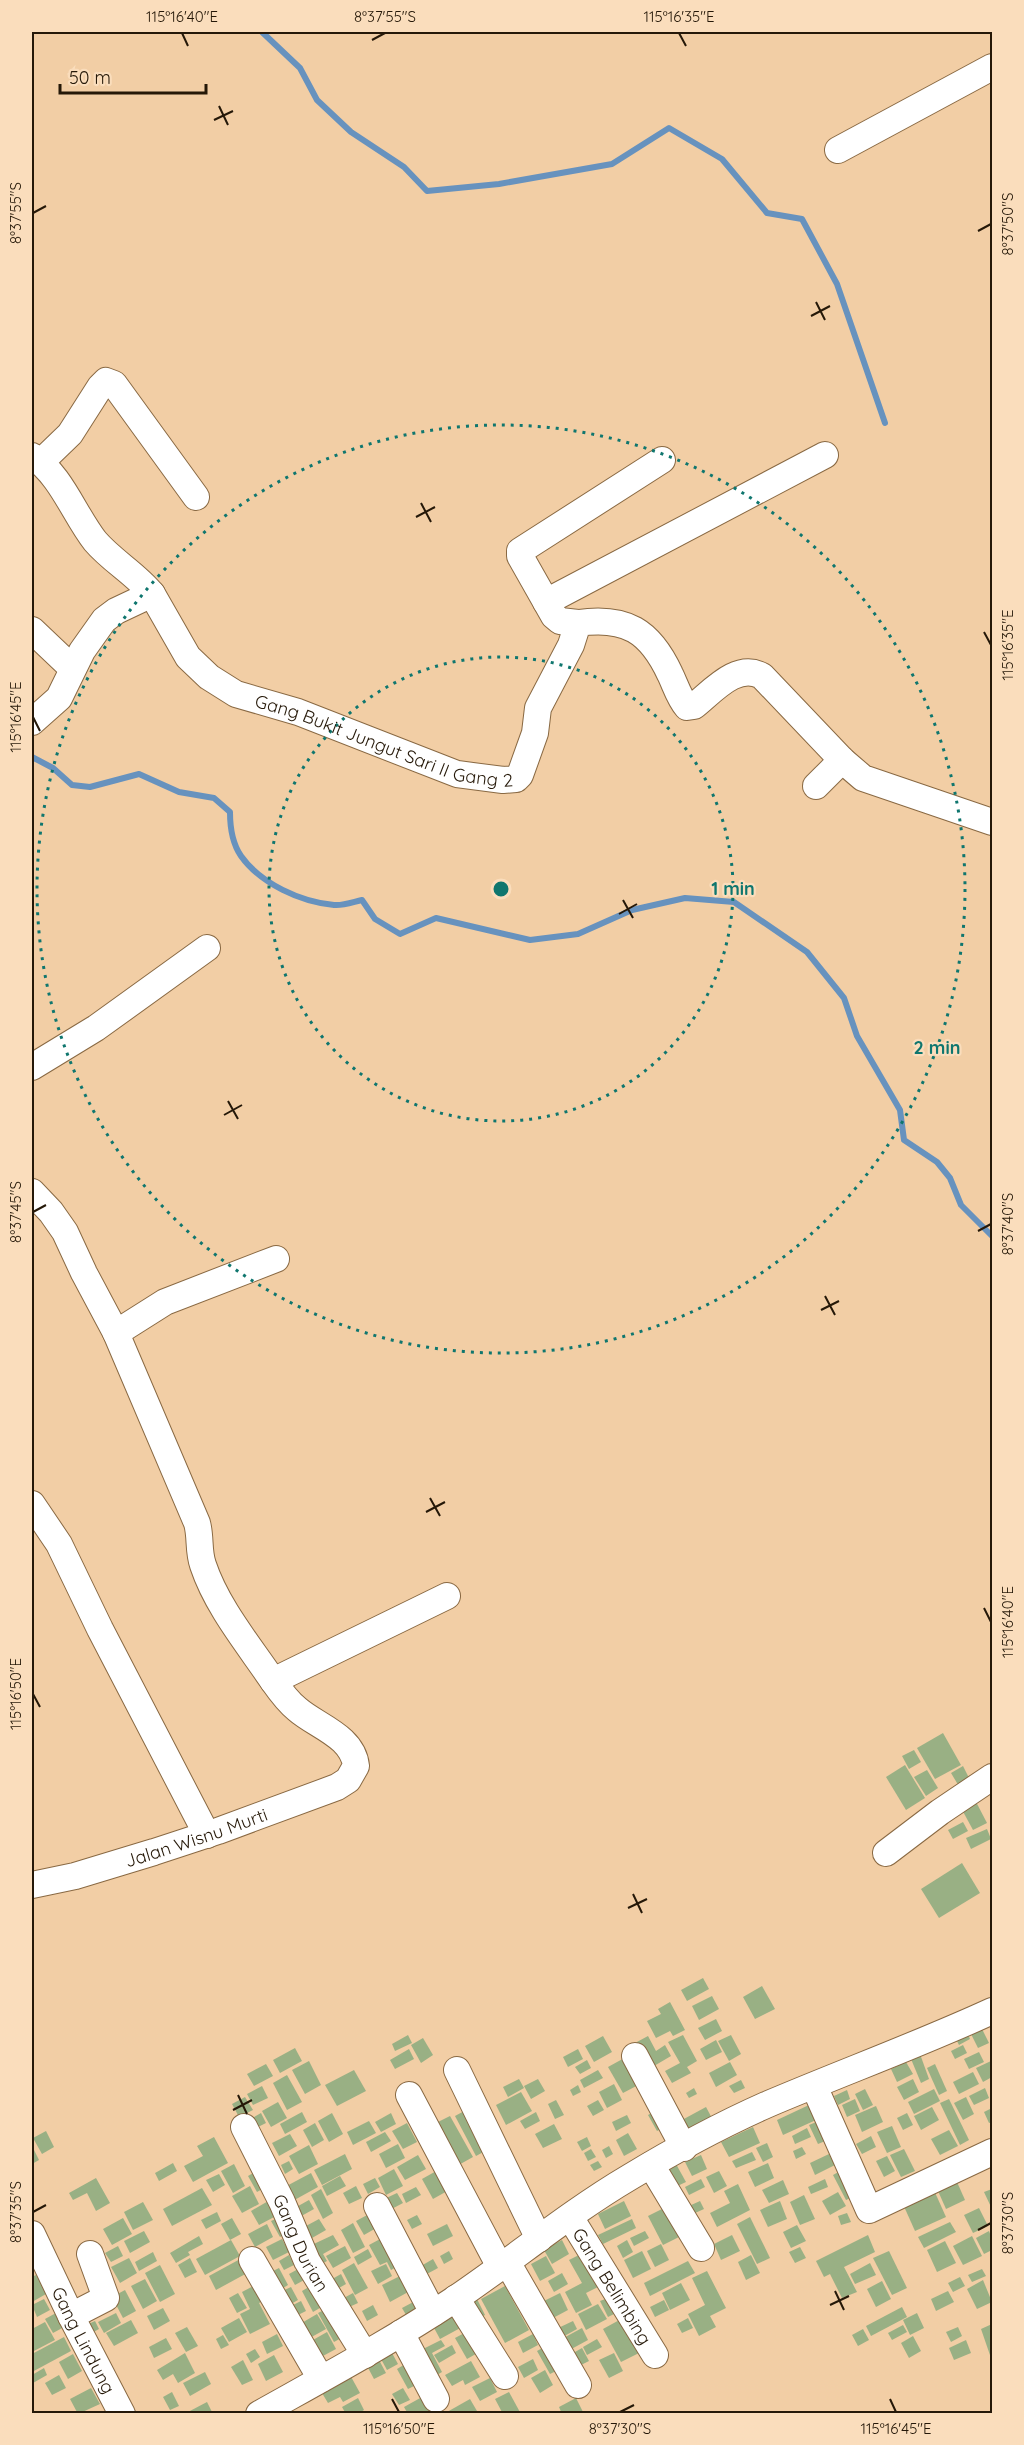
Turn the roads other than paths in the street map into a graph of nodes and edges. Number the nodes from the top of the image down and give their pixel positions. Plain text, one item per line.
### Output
1 (993, 67) edge
2 (838, 150) dead end
3 (825, 454) dead end
4 (36, 459) edge
5 (662, 460) dead end
6 (196, 496) dead end
7 (153, 594) junction
8 (546, 602) junction
9 (578, 623) junction
10 (32, 630) edge
11 (72, 668) junction
12 (32, 722) edge
13 (842, 760) junction
14 (816, 786) dead end
15 (993, 822) edge
16 (207, 948) dead end
17 (32, 1067) edge
18 (32, 1192) edge
19 (276, 1258) dead end
20 (116, 1333) junction
21 (32, 1504) edge
22 (447, 1596) dead end
23 (273, 1681) junction
24 (993, 1777) edge
25 (207, 1835) junction
26 (886, 1853) dead end
27 (32, 1885) edge
28 (993, 2011) edge
29 (635, 2056) dead end
30 (457, 2070) dead end
31 (814, 2086) junction
32 (409, 2095) dead end
33 (244, 2127) dead end
34 (684, 2148) junction
35 (993, 2152) edge
36 (651, 2165) junction
37 (376, 2206) dead end
38 (570, 2217) junction
39 (32, 2234) edge
40 (539, 2239) junction
41 (701, 2248) dead end
42 (90, 2254) dead end
43 (252, 2260) dead end
44 (504, 2265) junction
45 (456, 2298) junction
46 (432, 2313) junction
47 (71, 2316) junction
48 (401, 2333) junction
49 (365, 2355) junction
50 (655, 2355) dead end
51 (505, 2376) dead end
52 (321, 2379) junction
53 (578, 2385) dead end
54 (436, 2398) dead end
55 (299, 2404) edge
56 (122, 2414) edge
57 (259, 2414) edge

1 - 2 street
3 - 8 street
4 - 6 street
4 - 7 street
5 - 8 street
7 - 9 street, Gang Bukit Jungut Sari II Gang 2
7 - 11 street
8 - 9 street
9 - 13 street
10 - 11 street
11 - 12 street
13 - 14 street
13 - 15 street
16 - 17 street
18 - 20 street
19 - 20 street
20 - 23 street
21 - 25 street
22 - 23 street
23 - 25 street, Jalan Wisnu Murti
24 - 26 street
25 - 27 street, Jalan Wisnu Murti
28 - 31 street
29 - 34 street
30 - 40 street
31 - 34 street
31 - 35 street
32 - 44 street
33 - 49 street, Gang Durian
34 - 36 street
36 - 38 street
36 - 41 street
37 - 46 street
38 - 40 street
38 - 50 street, Gang Belimbing
39 - 47 street, Gang Lindung
40 - 44 street
42 - 47 street
43 - 52 street
44 - 45 street
44 - 53 street
45 - 46 street
45 - 51 street
46 - 48 street
47 - 56 street, Gang Lindung
48 - 49 street
48 - 54 street
49 - 52 street
52 - 55 street
55 - 57 street

